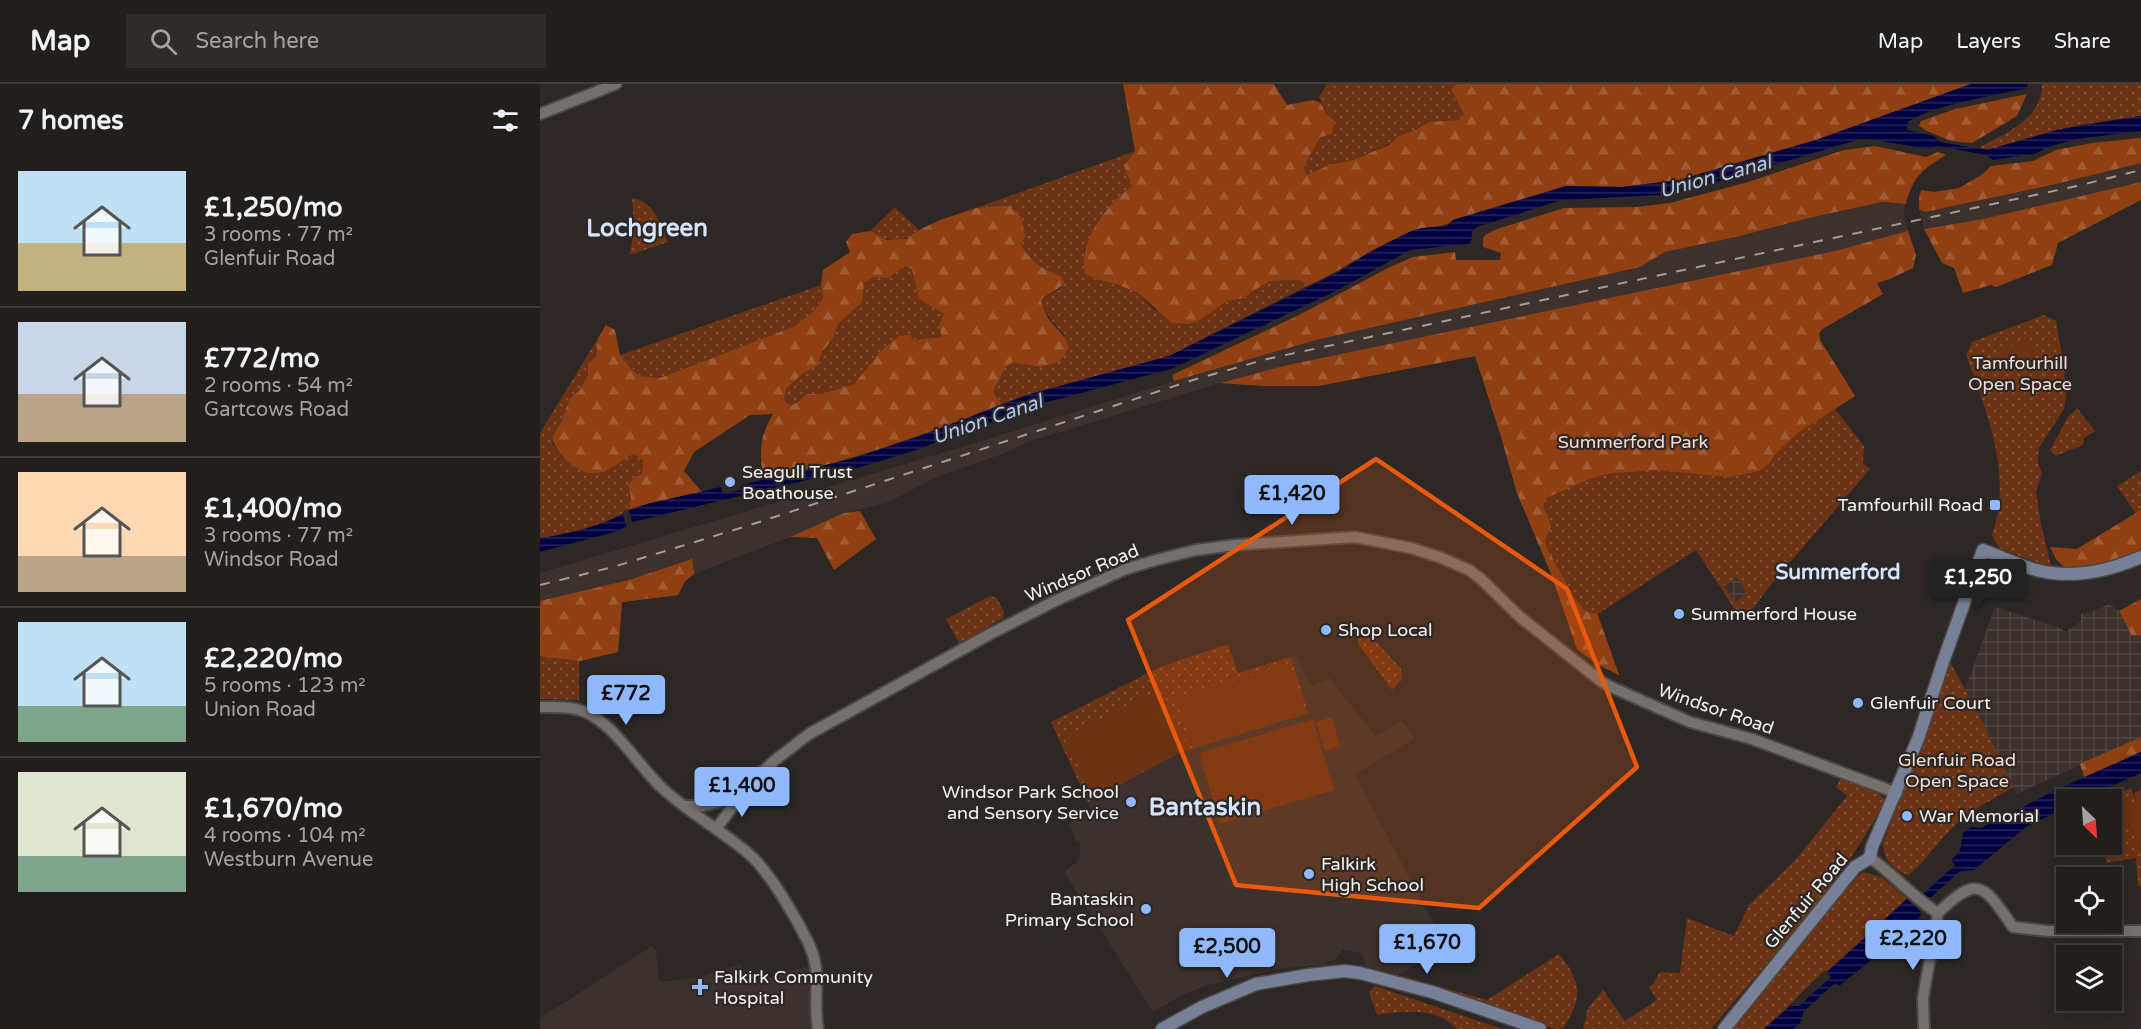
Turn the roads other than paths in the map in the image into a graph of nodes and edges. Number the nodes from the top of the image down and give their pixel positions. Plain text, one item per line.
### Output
1 (616, 84) edge
2 (540, 114) edge
3 (2141, 557) edge
4 (540, 706) edge
5 (1897, 793) junction
6 (734, 797) junction
7 (684, 806) junction
8 (716, 830) junction
9 (1870, 858) junction
10 (1938, 913) junction
11 (2141, 931) edge
12 (818, 1029) edge
13 (1162, 1029) edge
14 (1540, 1029) edge
15 (1724, 1029) edge
16 (1924, 1029) edge

1 - 2 street
3 - 5 main road, Glenfuir Road
4 - 7 street
5 - 6 street, Windsor Road
5 - 9 main road, Glenfuir Road
6 - 7 street, Windsor Road
6 - 8 street, Windsor Road
7 - 8 street
8 - 12 street
9 - 10 street
9 - 15 main road, Glenfuir Road
10 - 11 street
10 - 16 street
13 - 14 main road

